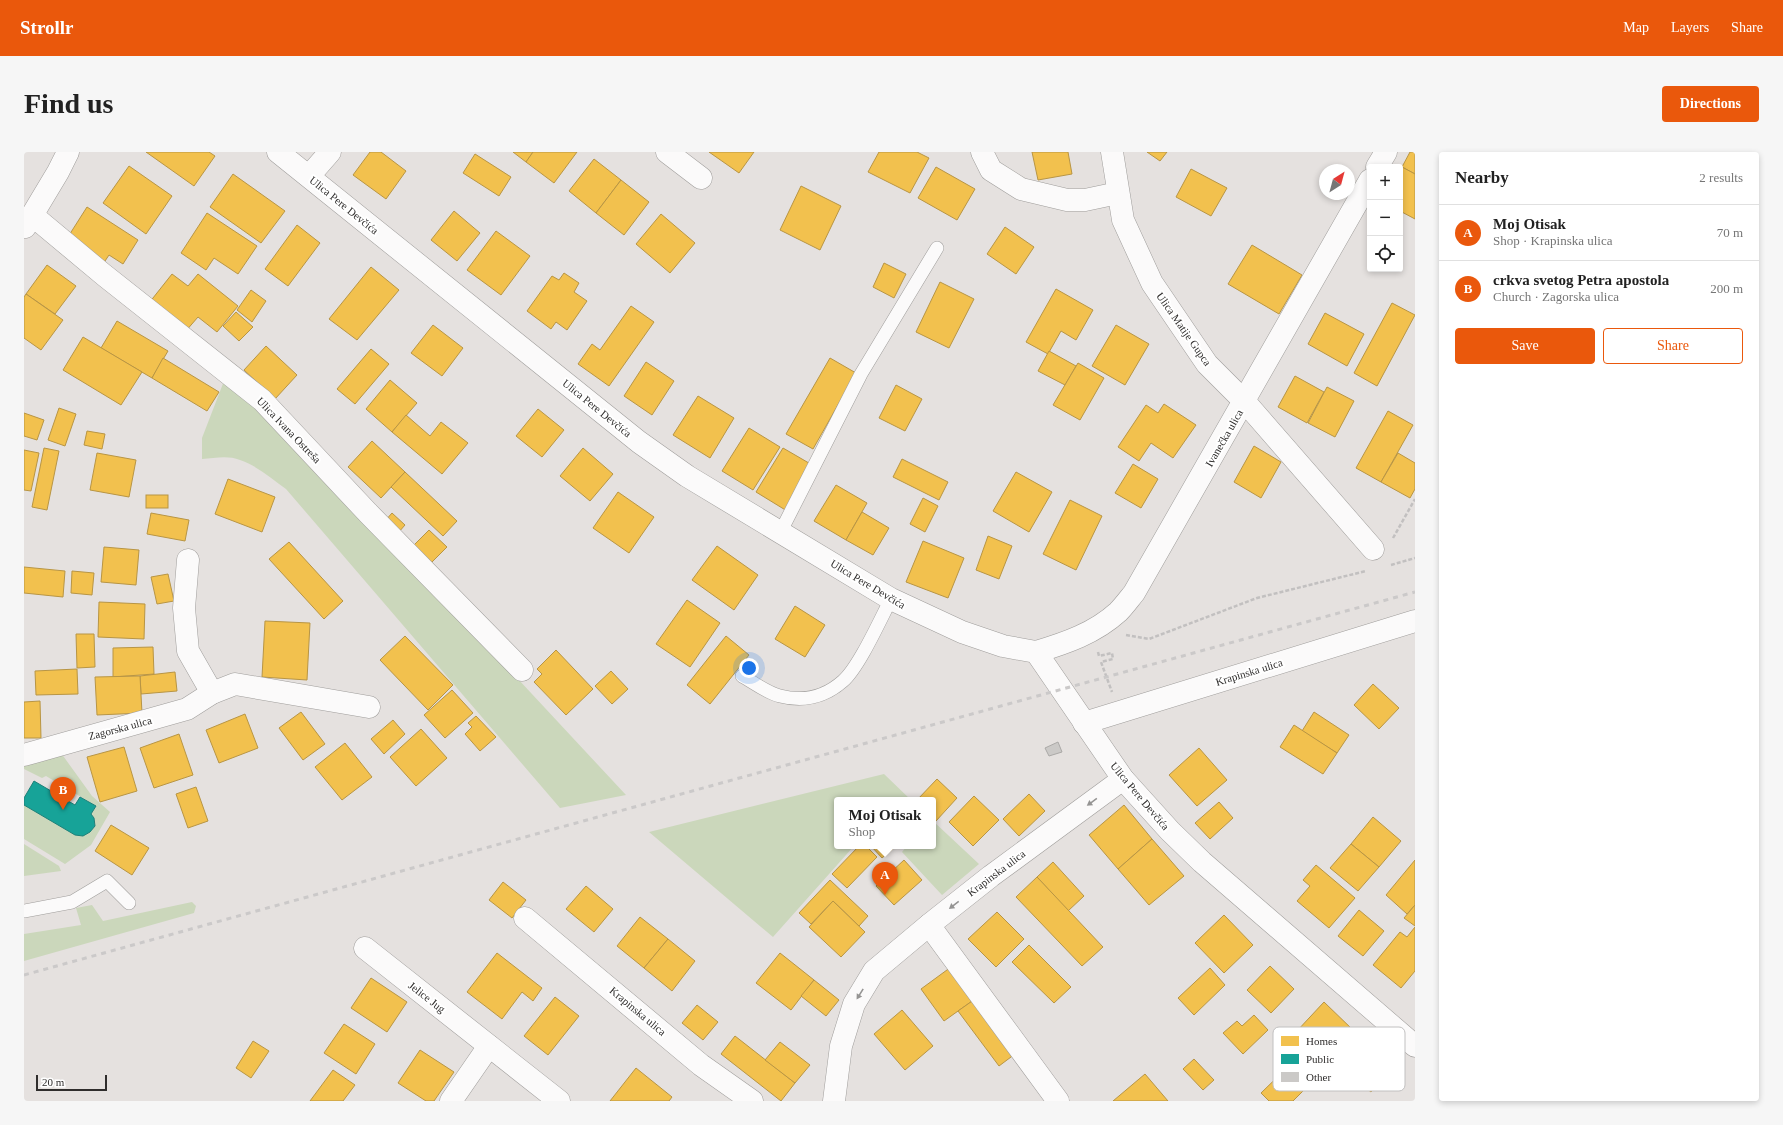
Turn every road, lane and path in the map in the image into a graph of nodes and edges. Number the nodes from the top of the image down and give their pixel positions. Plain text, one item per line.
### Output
1 (68, 152) edge
2 (278, 152) edge
3 (330, 152) edge
4 (667, 152) edge
5 (982, 152) edge
6 (1112, 152) edge
7 (1386, 152) edge
8 (1379, 164) edge
9 (309, 176) junction
10 (701, 178) dead end
11 (1367, 185) edge
12 (1118, 193) junction
13 (28, 222) edge
14 (937, 248) dead end
15 (1245, 402) junction
16 (1415, 499) edge
17 (781, 531) junction
18 (1384, 552) junction
19 (1415, 558) edge
20 (188, 560) dead end
21 (1370, 570) dead end
22 (891, 599) junction
23 (1415, 621) edge
24 (1094, 638) junction
25 (1036, 652) junction
26 (522, 670) dead end
27 (742, 676) dead end
28 (212, 693) junction
29 (1118, 693) dead end
30 (369, 706) dead end
31 (1084, 723) junction
32 (24, 755) edge
33 (1123, 779) junction
34 (128, 903) dead end
35 (24, 911) edge
36 (525, 918) dead end
37 (929, 925) junction
38 (365, 948) dead end
39 (1393, 1027) edge
40 (1405, 1037) edge
41 (489, 1046) junction
42 (1415, 1046) edge
43 (451, 1101) edge
44 (559, 1101) edge
45 (752, 1101) edge
46 (834, 1101) edge
47 (1058, 1101) edge

1 - 13 street
2 - 9 street, Ulica Pere Devčića
3 - 9 street
4 - 10 street
5 - 12 street
6 - 12 street, Ulica Matije Gupca
7 - 8 street
9 - 17 street, Ulica Pere Devčića
11 - 15 street, Ivanečka ulica
12 - 15 street, Ulica Matije Gupca
13 - 26 street, Ulica Ivana Ostreša
14 - 17 lane
15 - 18 street, Ulica Matije Gupca
15 - 24 street, Ivanečka ulica
16 - 18 path
17 - 22 street, Ulica Pere Devčića
18 - 19 path
20 - 28 street
21 - 24 path
22 - 25 street, Ulica Pere Devčića
22 - 27 lane
23 - 31 street, Krapinska ulica
24 - 25 street, Ivanečka ulica
24 - 29 path
25 - 31 street, Ulica Pere Devčića
28 - 30 street, Zagorska ulica
28 - 32 street, Zagorska ulica
31 - 33 street, Ulica Pere Devčića
33 -> 37 street, Krapinska ulica
33 - 39 street, Ulica Pere Devčića
34 - 35 lane
36 - 45 street, Krapinska ulica
37 -> 46 street, Krapinska ulica
37 - 47 street
38 - 41 street, Jelice Jug
40 - 42 street, Ulica Pere Devčića
41 - 43 street
41 - 44 street, Jelice Jug

